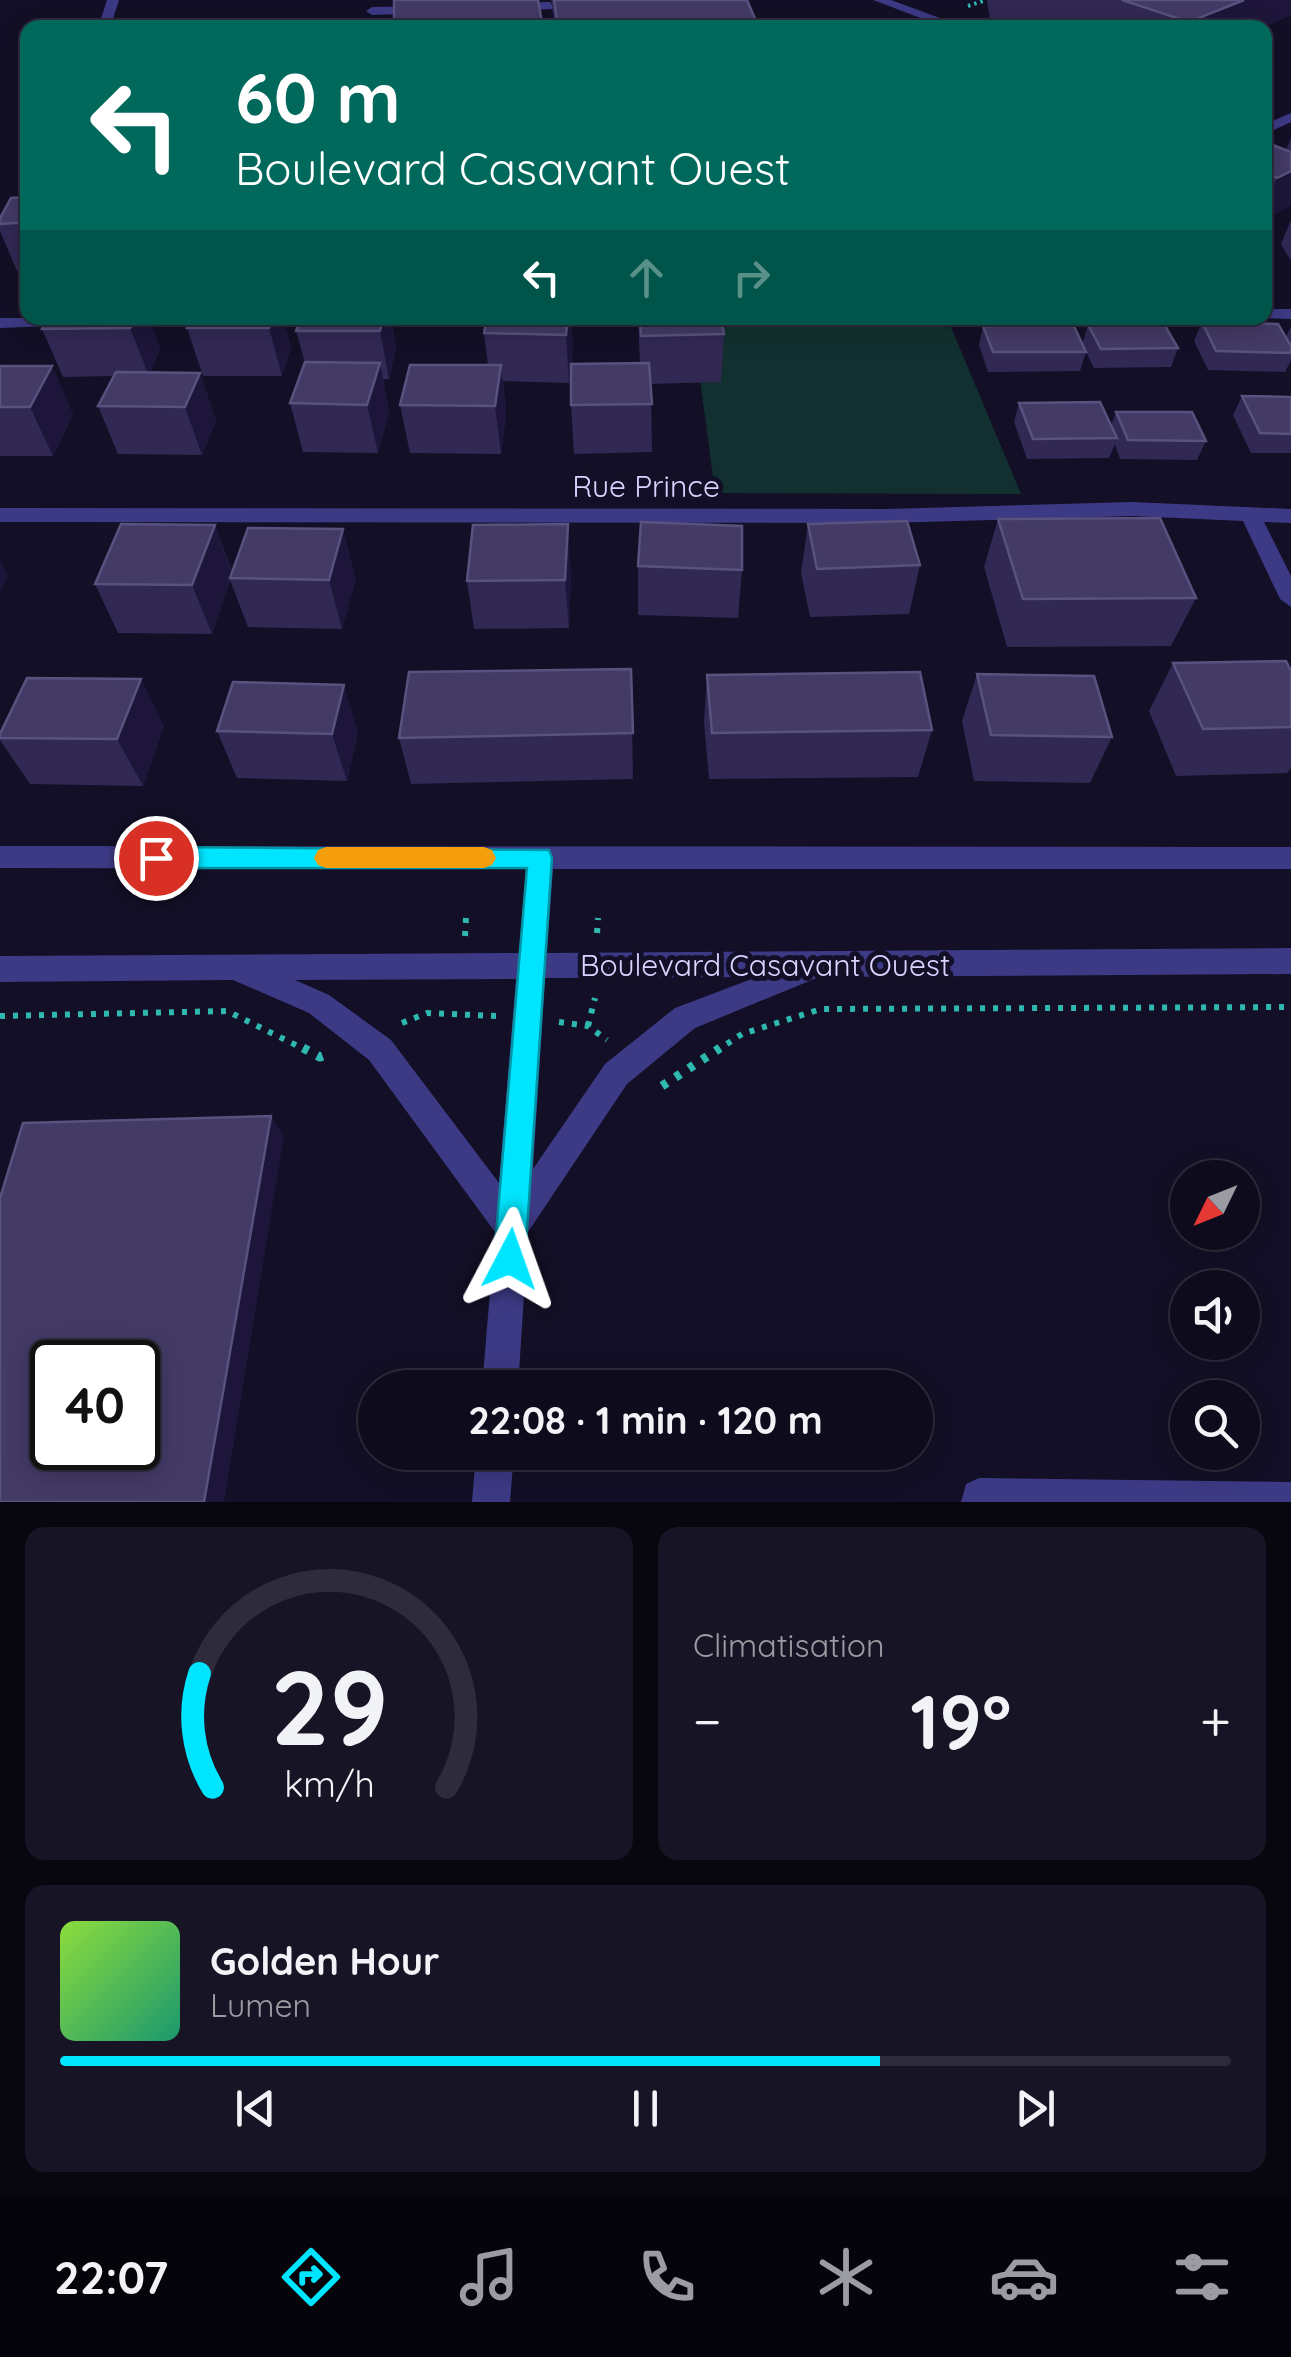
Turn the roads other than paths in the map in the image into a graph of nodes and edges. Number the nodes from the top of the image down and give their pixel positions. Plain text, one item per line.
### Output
1 (879, 0) edge
2 (902, 4) edge
3 (372, 6) edge
4 (491, 8) edge
5 (551, 8) edge
6 (452, 9) edge
7 (941, 20) edge
8 (0, 515) edge
9 (1251, 516) junction
10 (1291, 516) edge
11 (1291, 599) edge
12 (0, 858) edge
13 (540, 858) junction
14 (1291, 858) edge
15 (1291, 961) edge
16 (824, 965) junction
17 (530, 966) junction
18 (235, 968) junction
19 (0, 969) edge
20 (512, 1227) junction
21 (501, 1370) edge
22 (494, 1470) edge
23 (1291, 1501) edge
24 (491, 1502) edge
25 (980, 1502) edge

1 - 2 street
2 - 7 street
3 - 6 street
4 - 5 street
8 - 9 street, Rue Prince
9 - 10 street, Rue Prince
9 - 11 street
12 - 13 street
13 - 14 street
13 - 17 street
15 - 16 street, Boulevard Casavant Ouest
16 - 17 street, Boulevard Casavant Ouest
16 - 20 street
17 - 18 street, Boulevard Casavant Ouest
17 - 20 street
18 - 19 street, Boulevard Casavant Ouest
18 - 20 street
20 - 21 street
22 - 24 street
23 - 25 street

